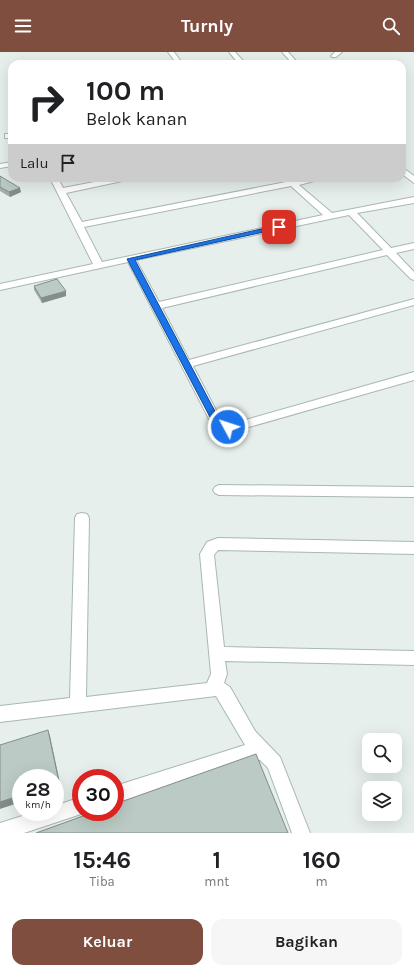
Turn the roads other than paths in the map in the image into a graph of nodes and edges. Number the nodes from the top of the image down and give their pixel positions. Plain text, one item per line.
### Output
1 (170, 52) edge
2 (232, 52) edge
3 (285, 52) edge
4 (177, 60) edge
5 (239, 60) edge
6 (292, 60) edge
7 (8, 165) edge
8 (1, 166) dead end
9 (406, 173) edge
10 (414, 181) edge
11 (56, 182) edge
12 (107, 182) edge
13 (284, 182) edge
14 (290, 182) edge
15 (61, 191) junction
16 (414, 200) edge
17 (351, 212) junction
18 (330, 216) junction
19 (79, 226) junction
20 (414, 246) edge
21 (391, 252) junction
22 (131, 259) junction
23 (99, 266) junction
24 (414, 277) edge
25 (0, 287) edge
26 (414, 302) edge
27 (156, 306) junction
28 (186, 364) junction
29 (414, 376) edge
30 (219, 490) dead end
31 (414, 492) edge
32 (82, 518) dead end
33 (414, 548) edge
34 (216, 654) junction
35 (414, 658) edge
36 (216, 686) junction
37 (78, 706) junction
38 (0, 714) edge
39 (264, 752) junction
40 (124, 792) edge
41 (72, 809) edge
42 (0, 832) edge
43 (301, 833) edge

1 - 4 street
2 - 5 street
3 - 6 street
7 - 8 street
9 - 10 street
11 - 15 street
12 - 15 street
13 - 19 street
14 - 18 street
15 - 19 street
16 - 17 street
17 - 18 street
17 - 21 street
18 - 22 street
19 - 23 street
20 - 21 street
21 - 24 street
21 - 27 street
22 - 23 street
22 - 27 street
23 - 25 street
26 - 28 street
27 - 28 street
28 - 29 street
30 - 31 street
32 - 37 street
33 - 34 street
34 - 35 street
34 - 36 street
36 - 37 street
36 - 39 street
37 - 38 street
39 - 40 street
39 - 43 street
41 - 42 street

